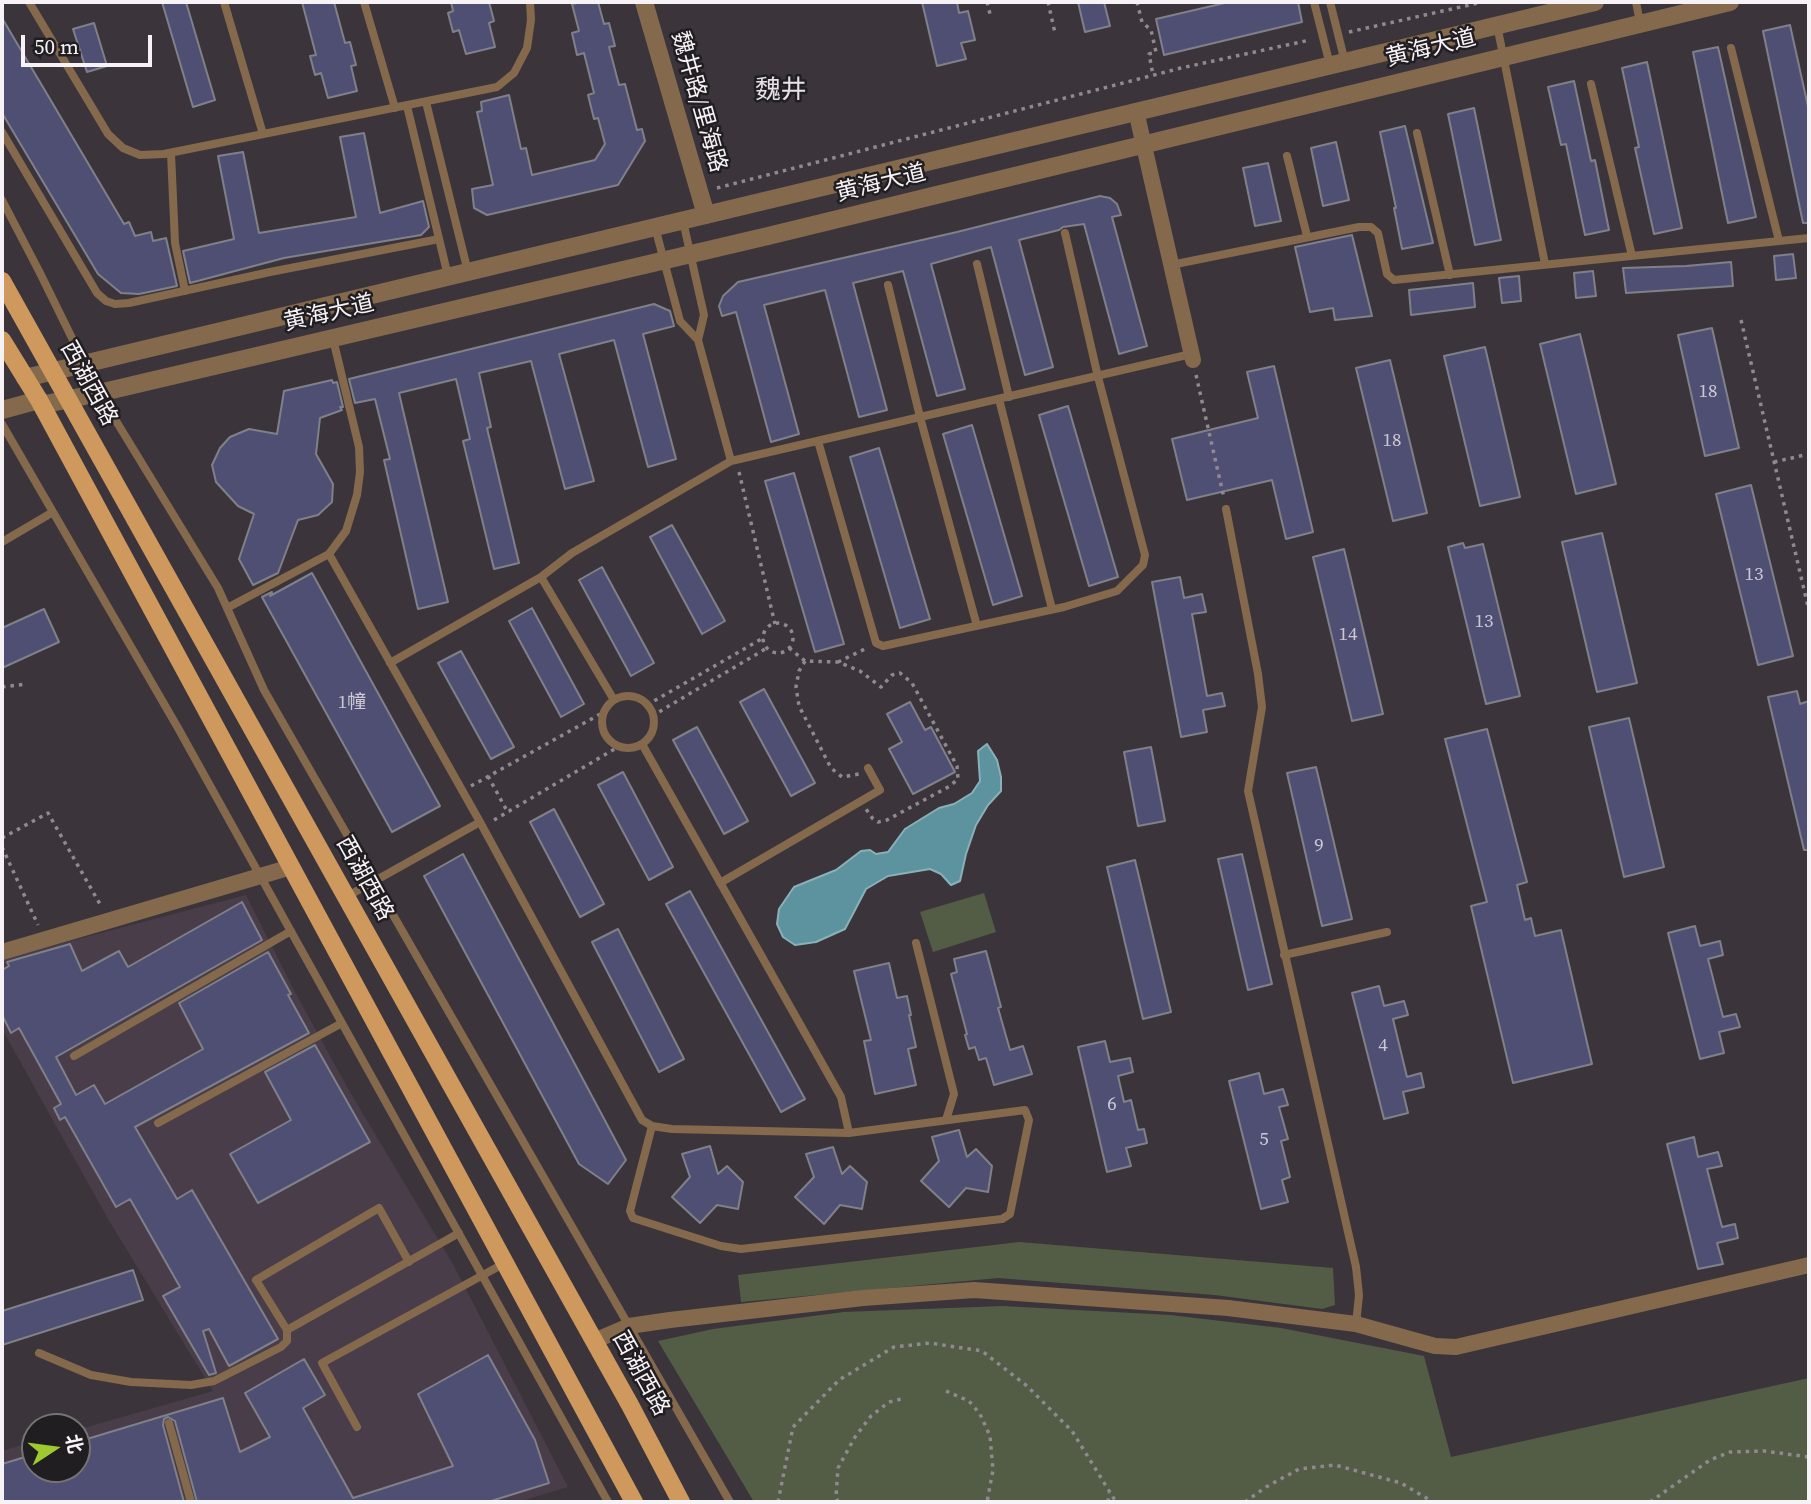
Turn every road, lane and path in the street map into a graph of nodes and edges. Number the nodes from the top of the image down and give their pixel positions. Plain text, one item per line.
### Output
1 (29, 2) edge
2 (224, 2) edge
3 (364, 2) edge
4 (530, 2) edge
5 (644, 2) edge
6 (987, 2) edge
7 (1048, 2) edge
8 (1137, 2) edge
9 (1314, 2) edge
10 (1330, 2) edge
11 (1483, 2) edge
12 (1594, 2) edge
13 (1636, 2) edge
14 (1730, 2) edge
15 (991, 18) dead end
16 (1640, 23) junction
17 (1497, 25) junction
18 (1055, 33) dead end
19 (1338, 34) junction
20 (1323, 38) junction
21 (1731, 48) dead end
22 (1504, 57) junction
23 (1337, 64) junction
24 (1153, 75) junction
25 (1591, 84) dead end
26 (426, 102) junction
27 (407, 106) junction
28 (395, 108) junction
29 (1136, 111) junction
30 (2, 132) edge
31 (1417, 133) dead end
32 (263, 134) junction
33 (1144, 144) junction
34 (171, 153) junction
35 (1287, 156) dead end
36 (714, 175) dead end
37 (2, 200) edge
38 (706, 215) junction
39 (682, 221) junction
40 (655, 228) junction
41 (1065, 233) dead end
42 (1307, 236) junction
43 (1809, 238) edge
44 (439, 239) junction
45 (1779, 241) junction
46 (690, 255) junction
47 (1632, 256) junction
48 (664, 261) junction
49 (977, 264) dead end
50 (1545, 264) junction
51 (1171, 265) junction
52 (468, 272) junction
53 (1450, 275) junction
54 (449, 277) junction
55 (2, 281) edge
56 (888, 285) dead end
57 (185, 291) junction
58 (1741, 320) dead end
59 (333, 339) junction
60 (2, 340) edge
61 (698, 340) junction
62 (1192, 357) junction
63 (8, 360) edge
64 (85, 365) junction
65 (53, 372) junction
66 (1098, 377) junction
67 (25, 378) junction
68 (99, 393) junction
69 (1009, 397) junction
70 (68, 398) junction
71 (999, 399) junction
72 (40, 402) junction
73 (2, 410) edge
74 (920, 417) junction
75 (2, 424) edge
76 (818, 441) junction
77 (1809, 454) edge
78 (734, 460) junction
79 (1774, 462) junction
80 (1226, 509) joint
81 (53, 512) junction
82 (2, 542) edge
83 (329, 554) junction
84 (541, 577) junction
85 (227, 608) junction
86 (1052, 609) junction
87 (1809, 611) edge
88 (775, 624) junction
89 (977, 626) junction
90 (763, 638) junction
91 (876, 643) junction
92 (767, 648) junction
93 (789, 648) junction
94 (805, 662) junction
95 (838, 662) junction
96 (390, 663) junction
97 (26, 684) dead end
98 (2, 687) edge
99 (614, 700) junction
100 (647, 705) junction
101 (604, 712) junction
102 (652, 716) junction
103 (642, 744) junction
104 (618, 747) junction
105 (868, 768) joint
106 (488, 776) junction
107 (462, 791) junction
108 (861, 801) junction
109 (507, 812) junction
110 (481, 824) junction
111 (2, 838) edge
112 (2, 847) edge
113 (291, 867) junction
114 (260, 876) junction
115 (374, 882) junction
116 (720, 883) junction
117 (346, 897) junction
118 (108, 920) junction
119 (291, 931) junction
120 (1387, 932) dead end
121 (45, 938) junction
122 (916, 943) dead end
123 (2, 952) edge
124 (1284, 955) junction
125 (342, 1023) junction
126 (74, 1056) dead end
127 (946, 1120) junction
128 (158, 1124) dead end
129 (652, 1126) junction
130 (849, 1133) junction
131 (459, 1233) junction
132 (409, 1262) junction
133 (505, 1263) junction
134 (1809, 1265) edge
135 (483, 1276) junction
136 (1356, 1324) junction
137 (629, 1326) junction
138 (287, 1330) junction
139 (594, 1341) junction
140 (39, 1353) dead end
141 (562, 1367) junction
142 (946, 1391) dead end
143 (901, 1399) dead end
144 (169, 1423) dead end
145 (640, 1424) junction
146 (357, 1427) dead end
147 (1809, 1457) edge
148 (1109, 1493) junction
149 (191, 1502) edge
150 (608, 1502) edge
151 (626, 1502) edge
152 (634, 1502) edge
153 (681, 1502) edge
154 (687, 1502) edge
155 (730, 1502) edge
156 (778, 1502) edge
157 (838, 1502) edge
158 (987, 1502) edge
159 (1108, 1502) edge
160 (1116, 1502) edge
161 (1245, 1502) edge
162 (1433, 1502) edge
163 (1650, 1502) edge

1 - 34 lane
2 - 32 lane
3 - 28 lane
4 - 26 lane
5 - 38 street, 魏井路/里海路
6 - 15 path
7 - 18 path
8 - 24 path
9 - 20 lane
10 - 19 lane
11 - 19 path
12 - 17 street, 黄海大道
13 - 16 lane
14 - 16 street, 黄海大道
16 - 22 street, 黄海大道
17 - 22 lane
17 - 23 street, 黄海大道
19 - 23 lane
20 - 23 lane
20 - 24 path
21 - 45 lane
22 - 33 street, 黄海大道
22 - 50 lane
23 - 29 street, 黄海大道
24 - 36 path
25 - 47 lane
26 - 27 lane
26 - 52 lane
27 - 28 lane
27 - 44 lane
28 - 32 lane
29 - 33 street
29 - 38 street, 黄海大道
30 - 57 lane
31 - 53 lane
32 - 34 lane
33 - 46 street, 黄海大道
33 - 51 street
34 - 57 lane
35 - 42 lane
37 - 64 lane
38 - 39 street, 黄海大道
39 - 40 street, 黄海大道
39 - 46 lane
40 - 48 lane
40 - 52 street, 黄海大道
41 - 66 lane
42 - 51 lane
42 - 53 lane
43 - 45 lane
44 - 54 lane
44 - 57 lane
45 - 47 lane
46 - 48 street, 黄海大道
46 - 61 lane
47 - 50 lane
48 - 59 street, 黄海大道
48 - 61 lane
49 - 69 lane
50 - 53 lane
51 - 62 street
52 - 54 street, 黄海大道
54 - 64 street, 黄海大道
55 - 65 main road, 西湖西路
56 - 74 lane
58 - 79 path
59 - 68 street, 黄海大道
59 - 83 lane
60 - 63 main road
61 - 78 lane
62 - 66 lane
62 - 80 path
63 - 67 main road
64 - 65 street, 黄海大道
64 - 68 lane
65 - 67 street, 黄海大道
65 - 70 main road, 西湖西路
66 - 69 lane
66 - 86 lane
67 - 72 main road
68 - 70 street, 黄海大道
68 - 85 lane
69 - 71 lane
70 - 72 street, 黄海大道
70 - 117 main road, 西湖西路
71 - 74 lane
71 - 86 lane
72 - 73 street, 黄海大道
72 - 113 main road
74 - 76 lane
74 - 89 lane
75 - 81 lane
76 - 78 lane
76 - 91 lane
77 - 79 path
78 - 84 lane
78 - 88 path
79 - 87 path
80 - 124 lane
81 - 82 lane
81 - 114 lane
83 - 85 lane
83 - 96 lane
84 - 96 lane
84 - 99 lane
85 - 115 lane
86 - 89 lane
88 - 90 path
88 - 93 path
89 - 91 lane
90 - 92 path
90 - 100 path
91 - 95 path
92 - 93 path
92 - 102 path
93 - 94 path
94 - 95 path
94 - 105 path
95 - 108 path
96 - 107 lane
97 - 98 path
99 - 100 lane
99 - 101 lane
100 - 102 lane
101 - 104 lane
101 - 106 path
102 - 103 lane
103 - 104 lane
103 - 116 lane
104 - 109 path
105 - 108 lane
106 - 107 path
106 - 109 path
107 - 110 lane
108 - 116 lane
109 - 110 path
110 - 115 lane
110 - 129 lane
111 - 118 path
112 - 121 path
113 - 114 street
113 - 133 main road
114 - 118 street
114 - 119 lane
115 - 117 lane
115 - 137 lane
116 - 130 lane
117 - 139 main road, 西湖西路
118 - 121 street
119 - 125 lane
119 - 126 lane
120 - 124 lane
121 - 123 street
122 - 127 lane
124 - 136 lane
125 - 128 lane
125 - 131 lane
127 - 129 lane
127 - 130 lane
129 - 130 lane
131 - 132 lane
131 - 135 lane
132 - 138 lane
132 - 138 lane
133 - 135 lane
133 - 141 main road
134 - 136 street
135 - 146 lane
135 - 150 lane
136 - 137 street
137 - 139 street
137 - 155 lane
138 - 140 lane
139 - 145 main road, 西湖西路
141 - 151 main road
141 - 152 main road
142 - 158 path
143 - 157 path
144 - 149 lane
145 - 153 main road, 西湖西路
145 - 154 main road
147 - 163 path
148 - 156 path
148 - 159 path
148 - 160 path
161 - 162 path

